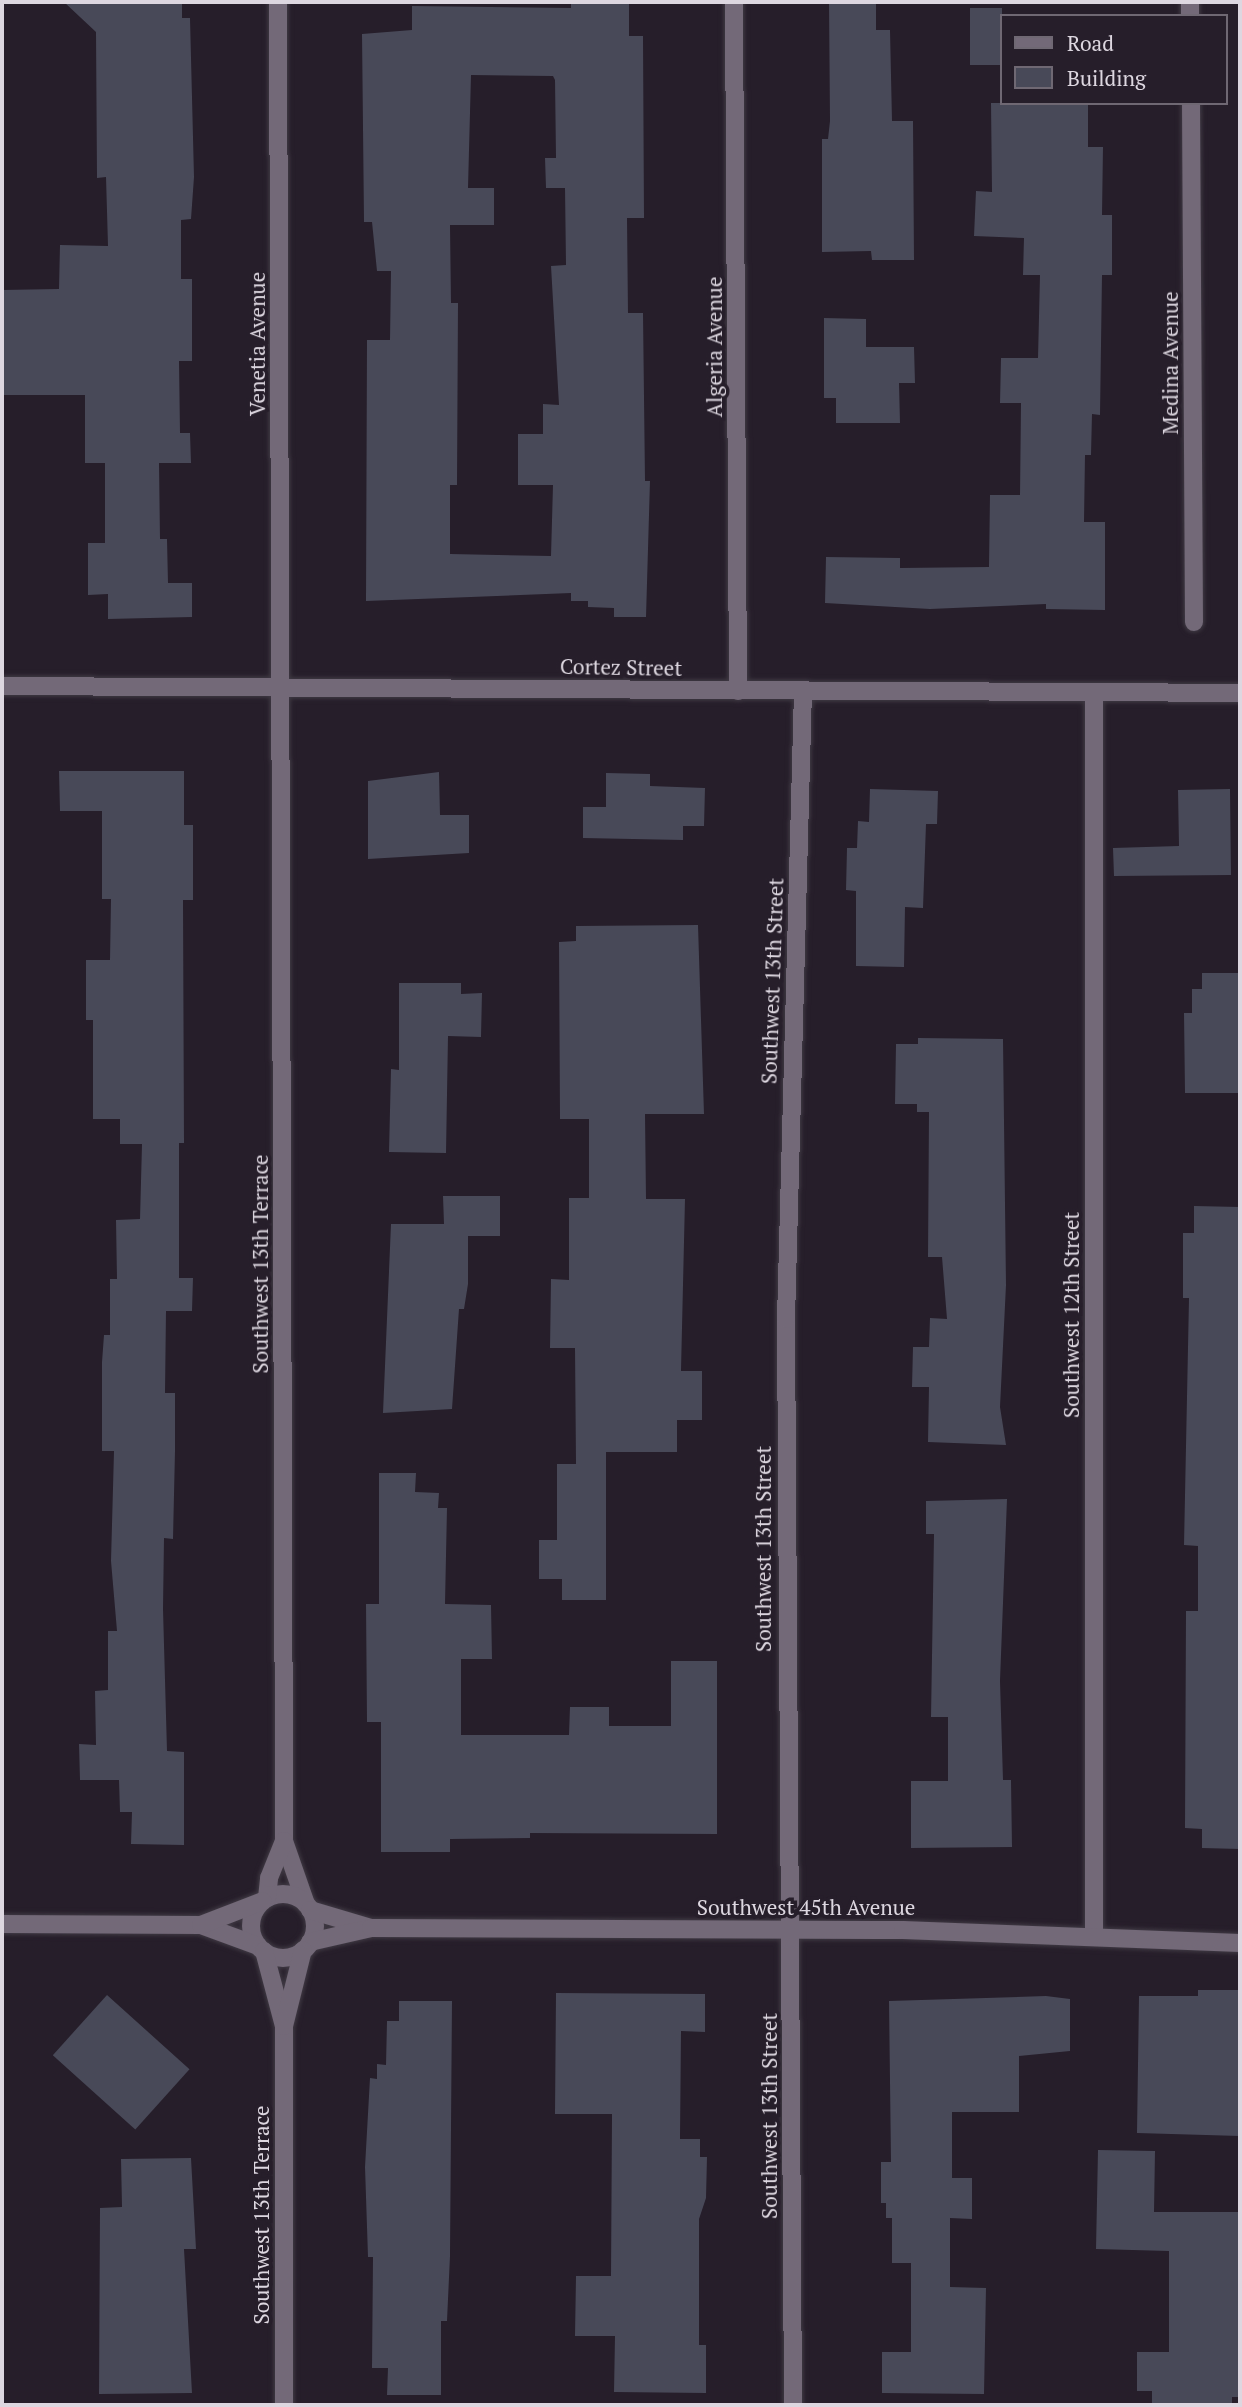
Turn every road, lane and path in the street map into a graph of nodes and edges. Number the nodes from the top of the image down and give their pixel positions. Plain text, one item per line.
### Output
1 (278, 2) edge
2 (734, 2) edge
3 (1191, 105) edge
4 (1194, 622) dead end
5 (2, 686) edge
6 (281, 686) junction
7 (738, 691) junction
8 (803, 692) junction
9 (1094, 693) junction
10 (1240, 693) edge
11 (284, 1842) junction
12 (265, 1900) junction
13 (308, 1907) junction
14 (2, 1924) edge
15 (201, 1925) junction
16 (371, 1927) junction
17 (788, 1929) junction
18 (1094, 1937) junction
19 (1240, 1943) edge
20 (307, 1946) junction
21 (261, 1948) junction
22 (284, 2025) junction
23 (284, 2405) edge
24 (793, 2405) edge

1 - 6 street, Venetia Avenue
2 - 7 street, Algeria Avenue
3 - 4 street, Medina Avenue
5 - 6 street, Cortez Street
6 - 7 street, Cortez Street
6 - 11 street, Southwest 13th Terrace
7 - 8 street, Cortez Street
8 - 9 street, Cortez Street
8 - 17 street, Southwest 13th Street
9 - 10 street, Cortez Street
9 - 18 street, Southwest 12th Street
11 - 12 street, Southwest 13th Terrace
11 - 13 street, Southwest 13th Terrace
12 - 13 street
12 - 15 street
12 - 21 street
13 - 16 street, Southwest 45th Avenue
13 - 20 street
14 - 15 street
15 - 21 street
16 - 17 street, Southwest 45th Avenue
16 - 20 street, Southwest 45th Avenue
17 - 18 street, Southwest 45th Avenue
17 - 24 street, Southwest 13th Street
18 - 19 street, Southwest 45th Avenue
20 - 21 street
20 - 22 street, Southwest 13th Terrace
21 - 22 street, Southwest 13th Terrace
22 - 23 street, Southwest 13th Terrace

